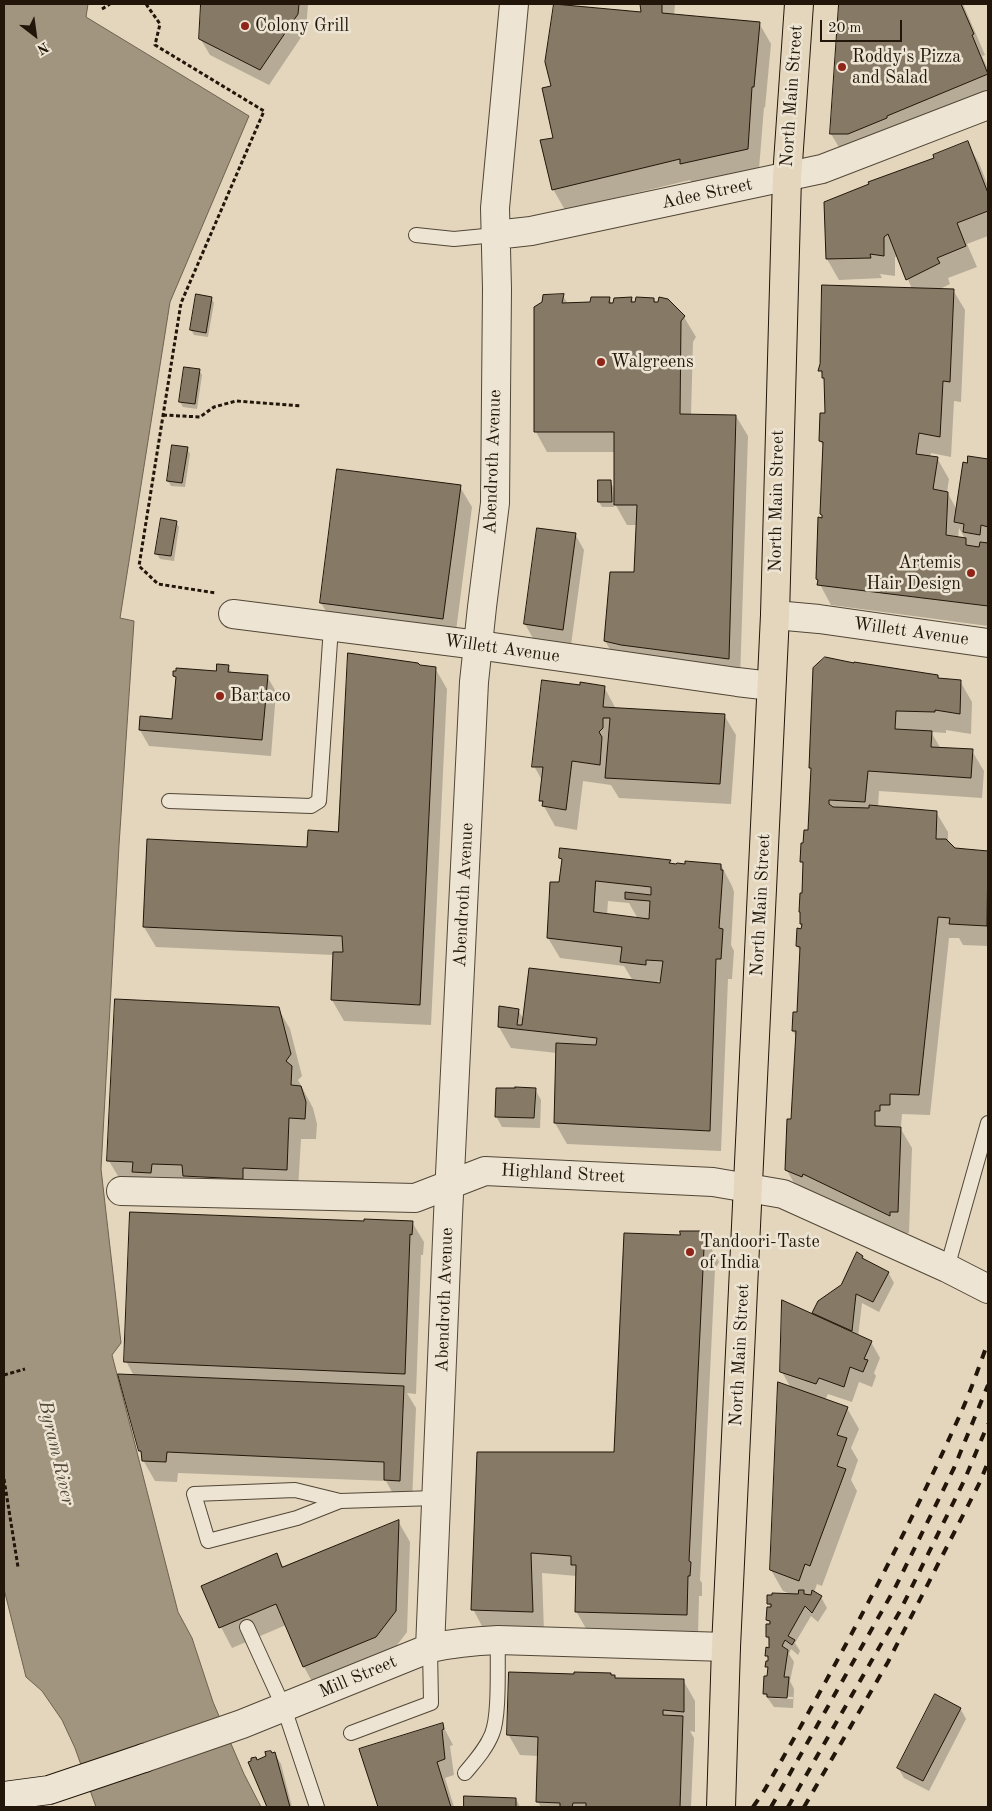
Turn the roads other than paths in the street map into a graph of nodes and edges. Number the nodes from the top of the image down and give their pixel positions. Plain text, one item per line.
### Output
1 (514, 4) edge
2 (799, 4) edge
3 (988, 105) edge
4 (786, 178) junction
5 (416, 235) dead end
6 (495, 235) junction
7 (233, 614) dead end
8 (775, 615) junction
9 (331, 626) junction
10 (988, 643) edge
11 (478, 645) junction
12 (771, 686) junction
13 (169, 802) dead end
14 (988, 1123) edge
15 (450, 1184) junction
16 (748, 1187) junction
17 (121, 1191) dead end
18 (947, 1268) junction
19 (988, 1289) edge
20 (436, 1498) junction
21 (340, 1501) junction
22 (247, 1627) dead end
23 (498, 1640) junction
24 (726, 1647) junction
25 (430, 1648) junction
26 (284, 1708) junction
27 (350, 1733) dead end
28 (465, 1773) dead end
29 (4, 1796) edge
30 (317, 1807) edge
31 (721, 1807) edge

1 - 6 street, Abendroth Avenue
2 - 4 main road, North Main Street
3 - 4 street, Adee Street
4 - 6 street, Adee Street
4 - 8 main road, North Main Street
5 - 6 lane, Adee Street
6 - 11 street, Abendroth Avenue
7 - 9 street, Willett Avenue
8 - 10 street, Willett Avenue
8 - 12 main road, North Main Street
9 - 11 street, Willett Avenue
9 - 13 lane
11 - 12 street, Willett Avenue
11 - 15 street, Abendroth Avenue
12 - 16 main road, North Main Street
14 - 18 lane
15 - 16 street, Highland Street
15 - 17 street, Highland Street
15 - 20 street, Abendroth Avenue
16 - 18 street, Highland Street
16 - 24 main road, North Main Street
18 - 19 street, Highland Street
20 - 21 lane
20 - 25 street, Abendroth Avenue
21 - 21 lane
22 - 26 lane
23 - 24 street, Mill Street
23 - 25 street, Mill Street
23 - 28 lane
24 - 31 main road, North Main Street
25 - 26 street, Mill Street
25 - 27 lane, Abendroth Avenue
26 - 29 street, Mill Street
26 - 30 lane

